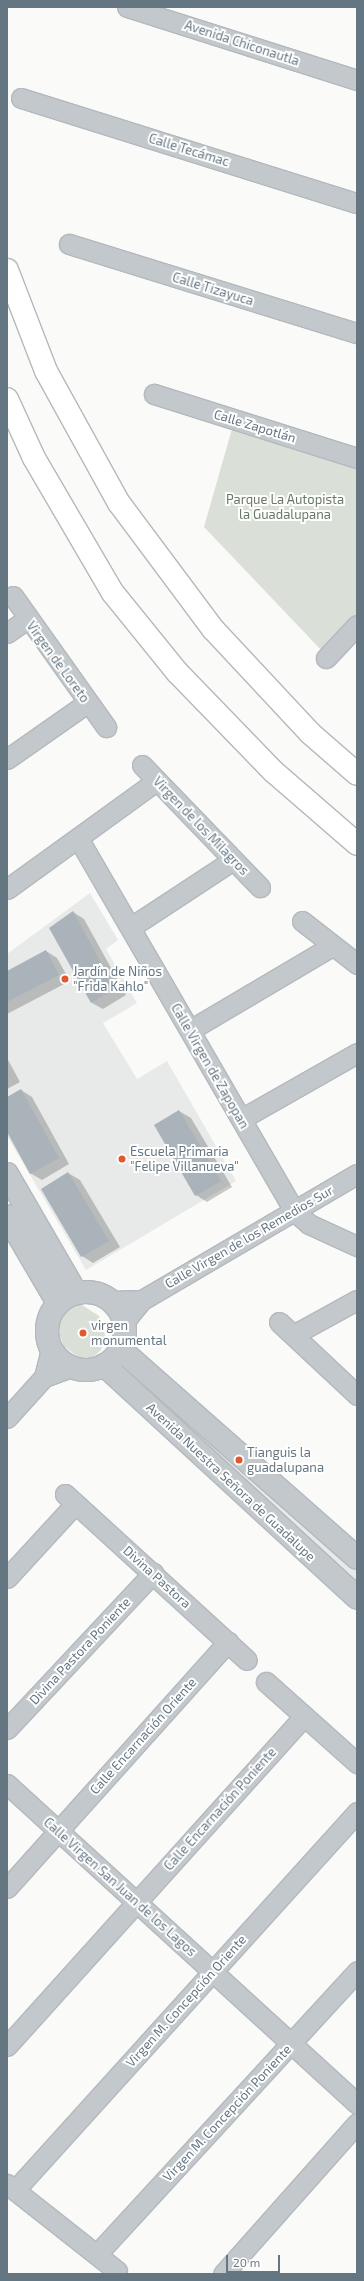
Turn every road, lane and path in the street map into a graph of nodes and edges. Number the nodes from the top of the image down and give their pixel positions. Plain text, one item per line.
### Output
1 (127, 7) edge
2 (357, 80) edge
3 (22, 98) dead end
4 (357, 203) edge
5 (69, 244) dead end
6 (7, 270) edge
7 (357, 333) edge
8 (154, 394) dead end
9 (7, 399) edge
10 (357, 458) edge
11 (13, 596) dead end
12 (27, 619) junction
13 (357, 625) edge
14 (7, 633) edge
15 (326, 658) dead end
16 (87, 702) junction
17 (106, 727) dead end
18 (7, 759) edge
19 (142, 765) dead end
20 (357, 774) edge
21 (156, 781) junction
22 (78, 838) junction
23 (357, 844) edge
24 (233, 860) junction
25 (260, 887) dead end
26 (7, 889) edge
27 (302, 921) dead end
28 (131, 928) junction
29 (332, 946) junction
30 (357, 964) edge
31 (190, 1030) junction
32 (357, 1053) edge
33 (242, 1119) junction
34 (7, 1174) edge
35 (357, 1174) edge
36 (294, 1211) junction
37 (7, 1216) edge
38 (357, 1246) edge
39 (76, 1293) junction
40 (142, 1300) junction
41 (357, 1300) edge
42 (111, 1301) junction
43 (58, 1303) junction
44 (124, 1322) junction
45 (279, 1322) dead end
46 (293, 1335) junction
47 (51, 1349) junction
48 (120, 1349) junction
49 (104, 1365) junction
50 (71, 1367) junction
51 (44, 1377) junction
52 (357, 1396) edge
53 (7, 1418) edge
54 (357, 1558) edge
55 (153, 1572) junction
56 (7, 1578) edge
57 (357, 1598) edge
58 (228, 1642) junction
59 (247, 1660) dead end
60 (266, 1682) dead end
61 (304, 1716) junction
62 (7, 1729) edge
63 (357, 1763) edge
64 (7, 1784) edge
65 (357, 1812) edge
66 (58, 1830) junction
67 (7, 1888) edge
68 (136, 1902) junction
69 (357, 1971) edge
70 (212, 1972) junction
71 (290, 2043) junction
72 (7, 2046) edge
73 (357, 2104) edge
74 (357, 2123) edge
75 (11, 2187) edge
76 (97, 2254) junction
77 (117, 2271) dead end
78 (223, 2274) edge

1 - 2 street, Avenida Chiconautla
3 - 4 street, Calle Tecámac
5 - 7 street, Calle Tizayuca
6 - 20 highway
8 - 10 street, Calle Zapotlán
9 - 23 highway
11 - 12 street, Virgen de Loreto
12 - 14 street
12 - 16 street, Virgen de Loreto
13 - 15 street
16 - 17 street, Virgen de Loreto
16 - 18 street
19 - 21 street, Virgen de los Milagros
21 - 22 street
21 - 24 street, Virgen de los Milagros
22 - 26 street
22 - 28 street, Calle Virgen de Zapopan
24 - 25 street, Virgen de los Milagros
24 - 28 street
27 - 29 street
28 - 31 street, Calle Virgen de Zapopan
29 - 30 street
29 - 31 street
31 - 33 street, Calle Virgen de Zapopan
32 - 33 street
33 - 36 street, Calle Virgen de Zapopan
34 - 39 street
35 - 36 street, Calle Virgen de los Remedios Sur
36 - 38 street, Calle Virgen de Zapopan
36 - 40 street, Calle Virgen de los Remedios Sur
37 - 43 street
39 - 42 street
39 - 43 street
40 - 42 street, Calle Virgen de los Remedios Sur
40 - 44 street, Calle Virgen de los Remedios Sur
41 - 46 street
42 - 44 street
43 - 47 street
44 - 48 street
45 - 46 street
46 - 52 street
47 - 50 street
47 - 51 street
48 - 49 street
48 - 54 street, Avenida Nuestra Señora de Guadalupe
49 - 50 street
49 - 57 street, Avenida Nuestra Señora de Guadalupe
50 - 51 street
51 - 53 street
55 - 56 street, Divina Pastora
55 - 58 street, Divina Pastora
55 - 62 street, Divina Pastora Poniente
58 - 59 street, Divina Pastora
58 - 66 street, Calle Encarnación Oriente
60 - 61 street
61 - 63 street
61 - 68 street, Calle Encarnación Poniente
64 - 66 street, Calle Virgen San Juan de los Lagos
65 - 70 street, Virgen M. Concepción Oriente
66 - 67 street, Calle Encarnación Oriente
66 - 68 street, Calle Virgen San Juan de los Lagos
68 - 70 street, Calle Virgen San Juan de los Lagos
68 - 72 street, Calle Encarnación Poniente
69 - 71 street, Virgen M. Concepción Poniente
70 - 71 street, Calle Virgen San Juan de los Lagos
70 - 75 street, Virgen M. Concepción Oriente
71 - 73 street, Calle Virgen San Juan de los Lagos
71 - 76 street, Virgen M. Concepción Poniente
74 - 78 street
75 - 76 street
76 - 77 street

